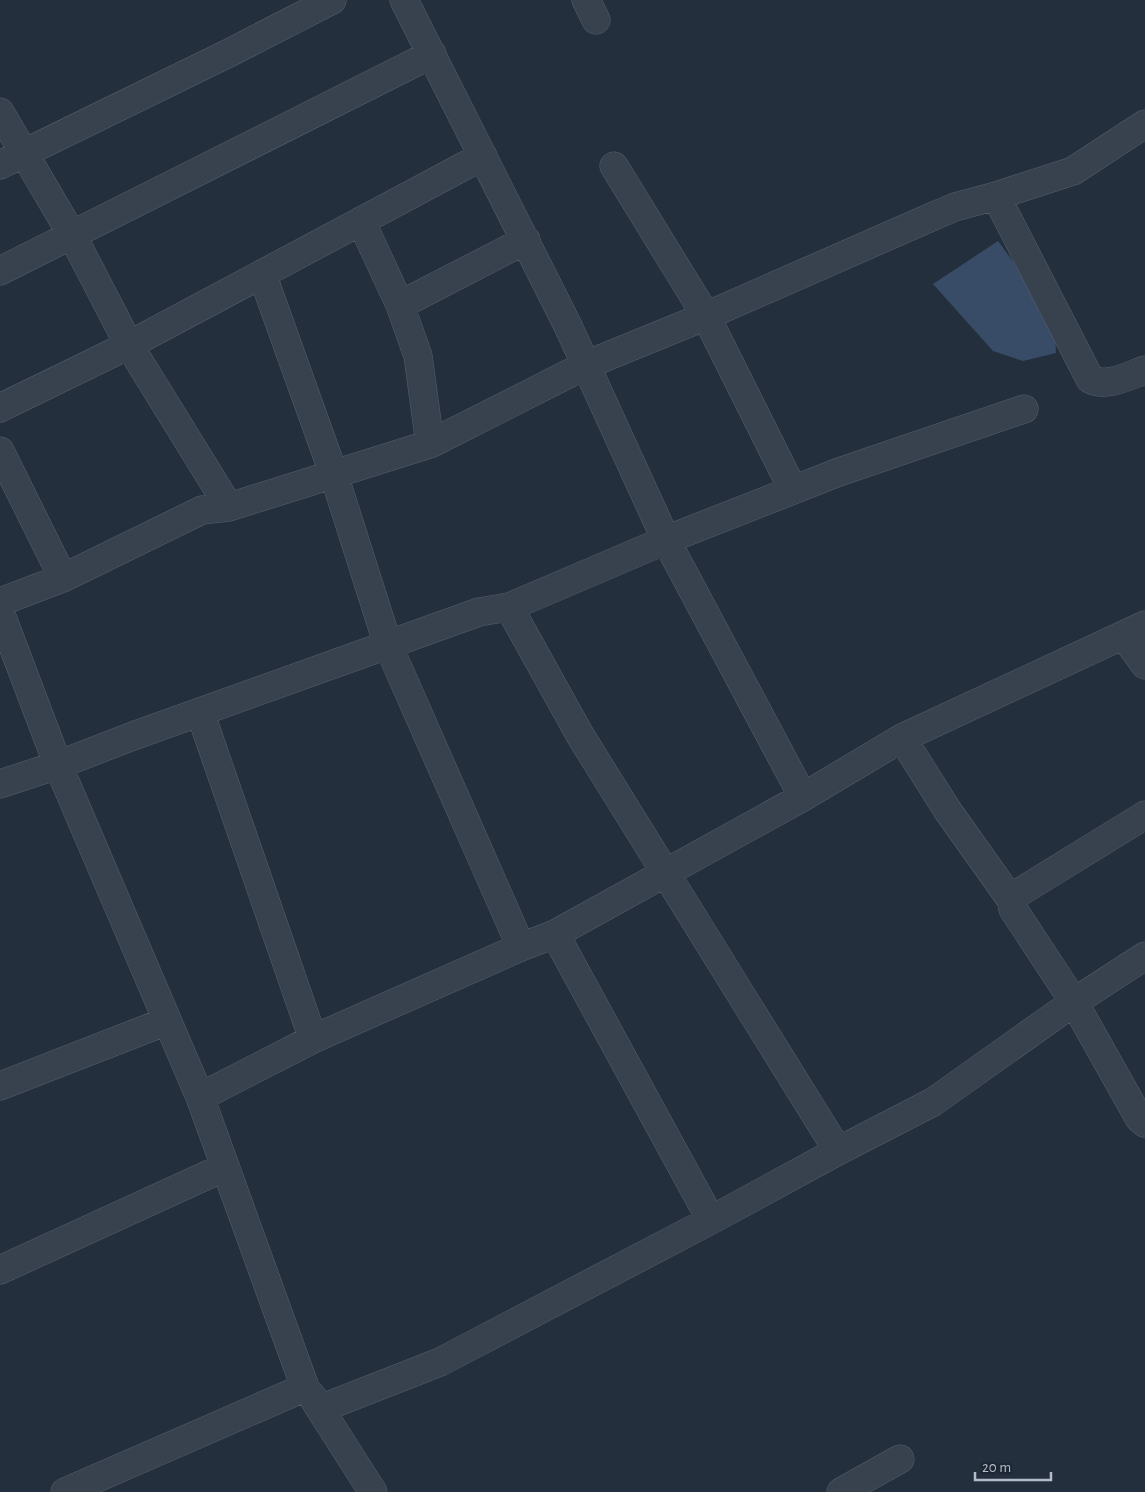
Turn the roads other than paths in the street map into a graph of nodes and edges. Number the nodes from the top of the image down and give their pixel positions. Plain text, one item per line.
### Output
1 (332, 0) edge
2 (404, 0) edge
3 (432, 54) junction
4 (0, 112) edge
5 (1145, 124) edge
6 (24, 153) junction
7 (483, 156) junction
8 (0, 165) edge
9 (614, 166) dead end
10 (996, 196) junction
11 (361, 221) junction
12 (72, 235) junction
13 (526, 240) junction
14 (0, 271) edge
15 (262, 274) junction
16 (400, 305) junction
17 (706, 316) junction
18 (129, 345) junction
19 (586, 364) junction
20 (1145, 370) edge
21 (0, 408) edge
22 (1024, 409) dead end
23 (430, 444) junction
24 (0, 451) edge
25 (334, 475) junction
26 (793, 490) junction
27 (228, 506) junction
28 (666, 540) junction
29 (62, 578) junction
30 (0, 602) edge
31 (509, 607) junction
32 (0, 612) edge
33 (1134, 630) edge
34 (388, 645) junction
35 (1145, 665) edge
36 (200, 712) junction
37 (902, 738) junction
38 (58, 765) junction
39 (0, 784) edge
40 (803, 797) junction
41 (1145, 815) edge
42 (665, 872) junction
43 (1012, 901) junction
44 (555, 934) junction
45 (521, 947) junction
46 (1145, 956) edge
47 (1074, 1002) junction
48 (167, 1021) junction
49 (313, 1040) junction
50 (0, 1086) edge
51 (200, 1097) junction
52 (1145, 1123) edge
53 (838, 1151) junction
54 (225, 1167) junction
55 (711, 1220) junction
56 (0, 1270) edge
57 (313, 1399) junction
58 (900, 1459) dead end
59 (65, 1492) edge
60 (373, 1492) edge
61 (841, 1492) edge

1 - 6 street
2 - 3 street
3 - 7 street
3 - 12 street
4 - 6 street
5 - 10 street
6 - 8 street
6 - 12 street
7 - 11 street
7 - 13 street
9 - 17 street
10 - 17 street
10 - 20 street
11 - 15 street
11 - 16 street
12 - 14 street
12 - 18 street
13 - 16 street
13 - 19 street
15 - 18 street
15 - 25 street
16 - 23 street
17 - 19 street
17 - 26 street
18 - 21 street
18 - 27 street
19 - 23 street
19 - 28 street
22 - 26 street
23 - 25 street
24 - 29 street
25 - 27 street
25 - 34 street
26 - 28 street
27 - 29 street
28 - 31 street
28 - 40 street
29 - 30 street
31 - 34 street
31 - 42 street
32 - 38 street
33 - 35 street
33 - 37 street
34 - 36 street
34 - 45 street
36 - 38 street
36 - 49 street
37 - 40 street
37 - 43 street
38 - 39 street
38 - 48 street
40 - 42 street
41 - 43 street
42 - 44 street
42 - 53 street
43 - 47 street
44 - 45 street
44 - 55 street
45 - 49 street
46 - 47 street
47 - 52 street
47 - 53 street
48 - 50 street
48 - 51 street
49 - 51 street
51 - 54 street
53 - 55 street
54 - 56 street
54 - 57 street
55 - 57 street
57 - 59 street
57 - 60 street
58 - 61 street

